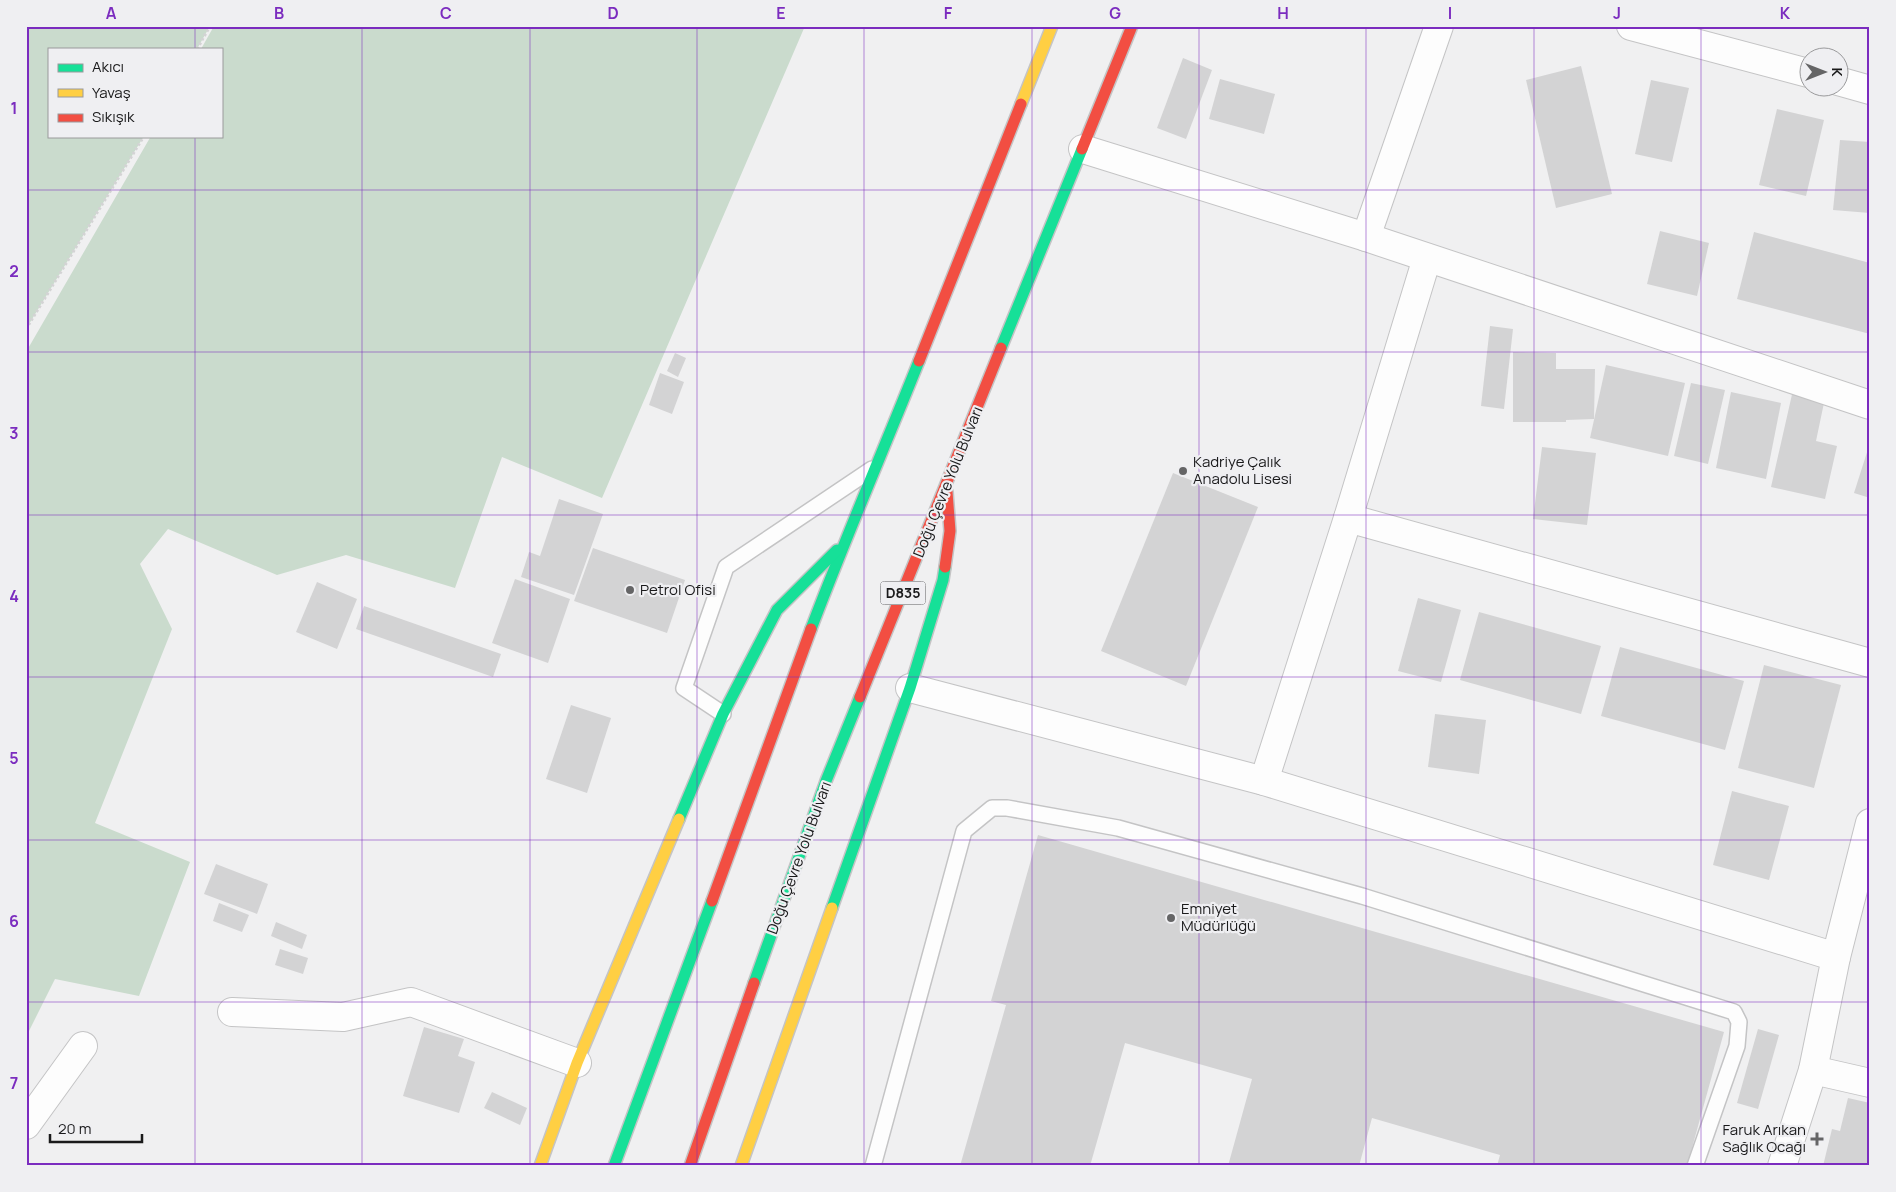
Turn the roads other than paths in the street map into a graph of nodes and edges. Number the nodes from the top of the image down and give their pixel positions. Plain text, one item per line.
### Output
1 (1052, 26) edge
2 (1132, 26) edge
3 (1439, 26) edge
4 (1631, 26) edge
5 (1798, 70) edge
6 (1848, 84) edge
7 (1870, 90) edge
8 (1083, 149) junction
9 (1366, 237) junction
10 (1428, 258) junction
11 (1870, 405) edge
12 (877, 466) junction
13 (947, 485) junction
14 (1348, 518) junction
15 (843, 543) junction
16 (1870, 663) edge
17 (910, 688) junction
18 (723, 714) junction
19 (1264, 781) junction
20 (1870, 823) edge
21 (1836, 957) junction
22 (232, 1012) dead end
23 (83, 1046) dead end
24 (577, 1063) junction
25 (1812, 1070) junction
26 (1870, 1083) edge
27 (26, 1125) edge
28 (540, 1166) edge
29 (614, 1166) edge
30 (690, 1166) edge
31 (741, 1166) edge
32 (873, 1166) edge
33 (1695, 1166) edge
34 (1782, 1166) edge

1 - 12 highway
2 - 8 highway, Doğu Çevre Yolu Bulvarı / D835
3 - 9 street
4 - 5 street
6 - 7 street
8 - 9 street
8 - 13 highway, Doğu Çevre Yolu Bulvarı / D835
9 - 10 street
10 - 11 street
10 - 14 street
12 - 15 highway
12 - 18 lane
13 - 17 highway
13 - 30 highway, Doğu Çevre Yolu Bulvarı / D835
14 - 16 street
14 - 19 street
15 - 18 highway
15 - 29 highway
17 - 19 street
17 - 31 highway
18 - 24 highway
19 - 21 street
20 - 21 street
21 - 25 street
22 - 24 street
23 - 27 street
24 - 28 highway
25 - 26 street
25 - 34 street
32 - 33 lane

